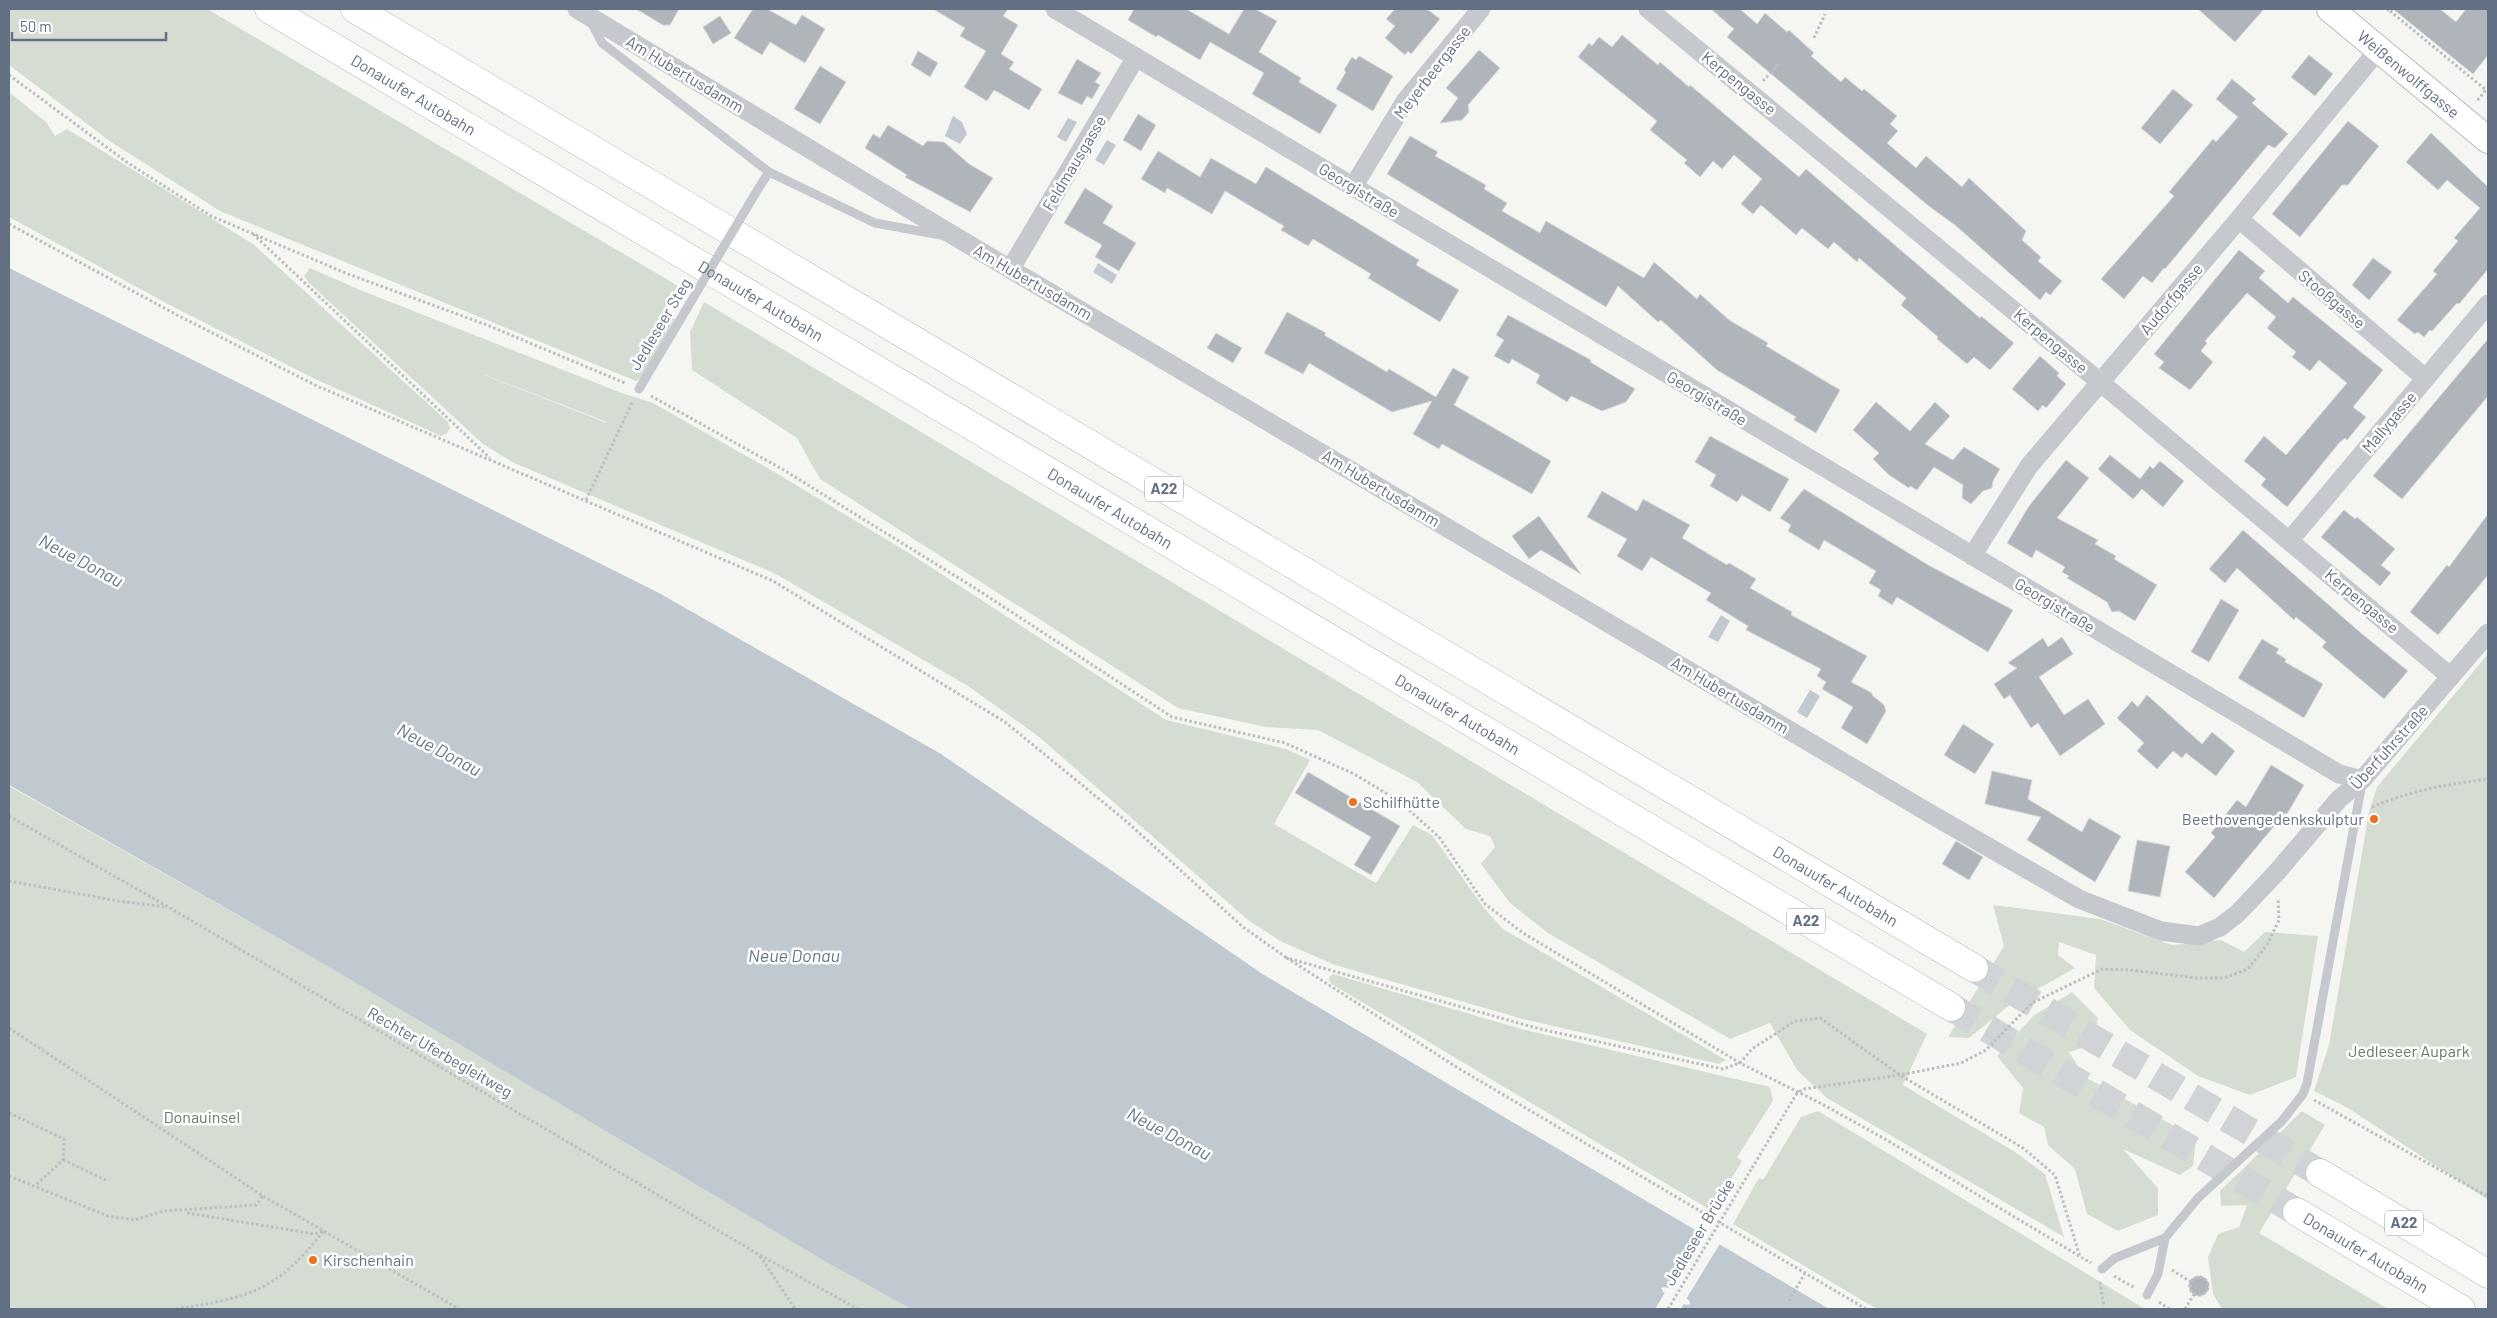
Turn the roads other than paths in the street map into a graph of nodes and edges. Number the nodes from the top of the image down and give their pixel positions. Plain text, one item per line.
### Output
1 (269, 9) edge
2 (355, 9) edge
3 (1055, 9) edge
4 (1481, 9) edge
5 (1648, 9) edge
6 (2330, 9) edge
7 (582, 12) edge
8 (2379, 49) junction
9 (1136, 57) junction
10 (2488, 140) edge
11 (769, 172) junction
12 (1353, 187) junction
13 (2238, 219) junction
14 (956, 237) junction
15 (1011, 268) junction
16 (2488, 304) edge
17 (2425, 378) junction
18 (2100, 382) junction
19 (638, 389) road end
20 (2290, 540) junction
21 (1972, 556) junction
22 (2488, 634) edge
23 (2451, 677) junction
24 (2362, 780) junction
25 (2199, 936) joint
26 (1974, 968) tunnel mouth
27 (1951, 1007) tunnel mouth
28 (2320, 1173) tunnel mouth
29 (2297, 1212) tunnel mouth
30 (2165, 1238) junction
31 (2102, 1268) road end
32 (2488, 1274) edge
33 (2147, 1295) road end
34 (2460, 1309) edge

1 - 27 highway, Donauufer Autobahn / A22
2 - 26 highway, Donauufer Autobahn / A22
3 - 9 street, Georgistraße
4 - 12 street, Meyerbeergasse
5 - 18 street, Kerpengasse
6 - 8 street, Weißenwolffgasse
7 - 11 lane
7 - 14 street, Am Hubertusdamm
8 - 10 street, Weißenwolffgasse
8 - 13 street, Audorfgasse
9 - 12 street, Georgistraße
9 - 15 street, Feldmausgasse
11 - 14 lane
11 - 19 lane, Jedleseer Steg, bridge
12 - 21 street, Georgistraße
13 - 17 street, Stooßgasse
13 - 18 street, Audorfgasse
14 - 15 street, Am Hubertusdamm
15 - 25 street, Am Hubertusdamm
16 - 17 street, Mallygasse
17 - 20 street, Mallygasse
18 - 20 street, Kerpengasse
18 - 21 street, Audorfgasse
20 - 23 street, Kerpengasse
21 - 24 street, Georgistraße
22 - 23 street, Überfuhrstraße
23 - 24 street, Überfuhrstraße
24 - 25 street, Überfuhrstraße
24 - 30 lane
28 - 32 highway, A22
29 - 34 highway, Donauufer Autobahn
30 - 31 lane
30 - 33 lane

